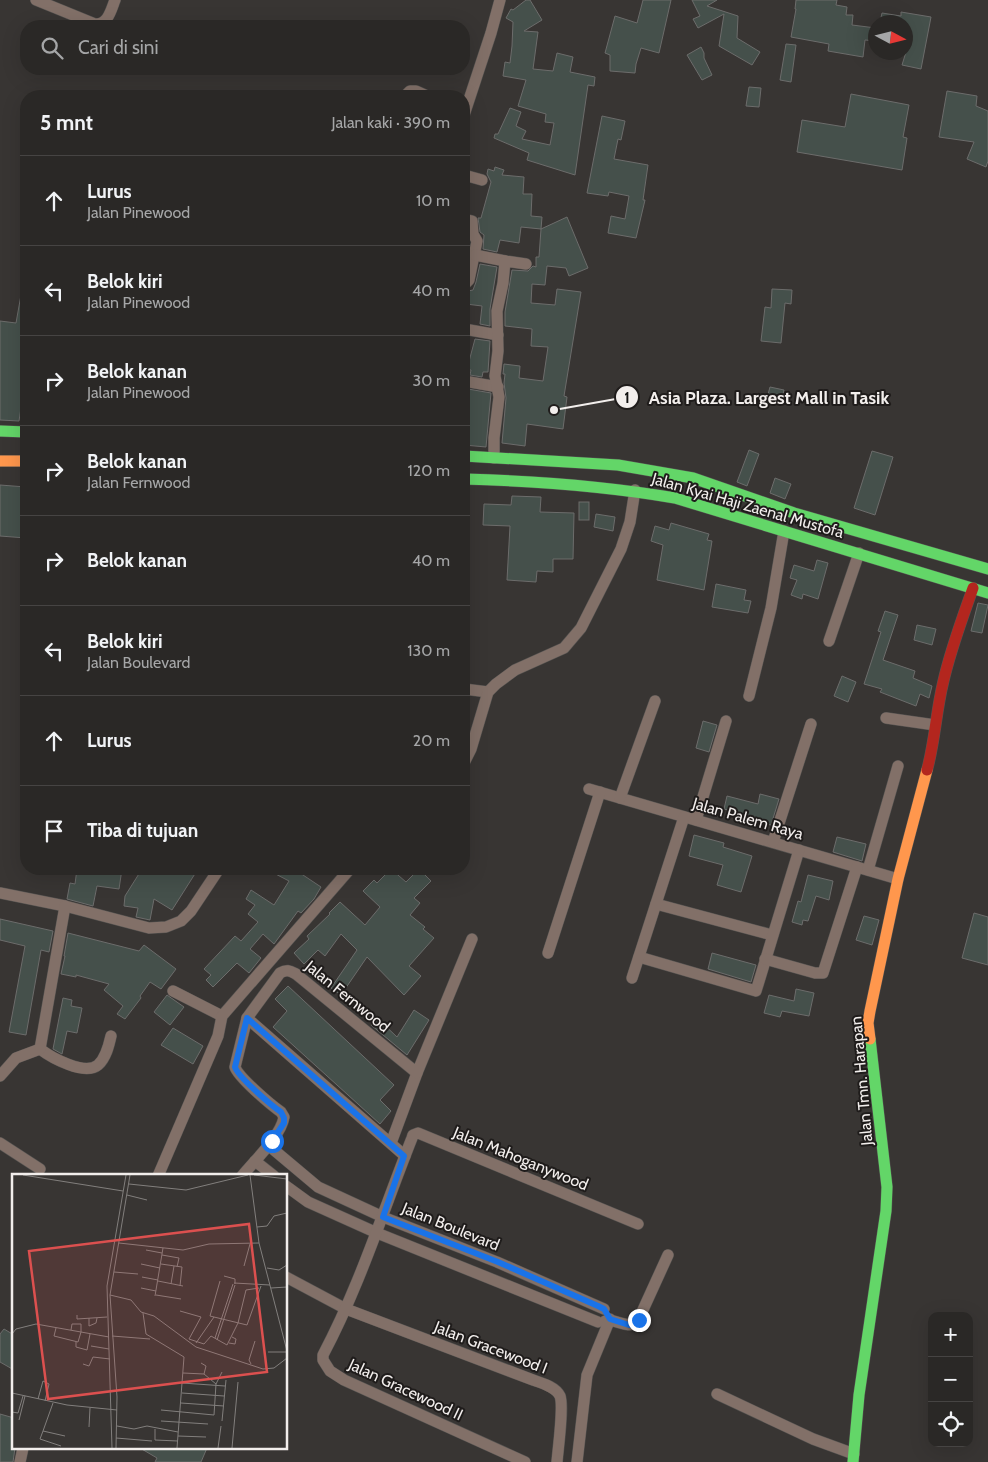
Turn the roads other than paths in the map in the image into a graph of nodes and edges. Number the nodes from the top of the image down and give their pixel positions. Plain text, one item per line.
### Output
1 (36, 0) edge
2 (115, 0) edge
3 (500, 0) edge
4 (90, 20) edge
5 (106, 20) edge
6 (470, 97) edge
7 (470, 177) edge
8 (482, 180) dead end
9 (470, 220) edge
10 (475, 255) junction
11 (505, 260) junction
12 (526, 264) dead end
13 (470, 276) edge
14 (470, 330) edge
15 (498, 335) junction
16 (470, 382) edge
17 (498, 387) junction
18 (0, 431) edge
19 (20, 432) edge
20 (470, 456) edge
21 (494, 458) junction
22 (516, 458) junction
23 (0, 461) edge
24 (20, 461) edge
25 (470, 479) edge
26 (509, 480) junction
27 (717, 487) junction
28 (635, 490) junction
29 (706, 508) junction
30 (784, 531) junction
31 (859, 553) junction
32 (959, 561) junction
33 (988, 569) edge
34 (952, 582) junction
35 (973, 588) junction
36 (988, 593) edge
37 (829, 641) dead end
38 (470, 690) edge
39 (488, 692) junction
40 (749, 696) dead end
41 (655, 701) dead end
42 (886, 718) dead end
43 (726, 721) dead end
44 (811, 724) dead end
45 (935, 724) junction
46 (470, 751) edge
47 (898, 766) dead end
48 (620, 798) junction
49 (684, 817) junction
50 (696, 820) junction
51 (773, 842) junction
52 (799, 850) junction
53 (863, 868) junction
54 (214, 875) edge
55 (345, 875) edge
56 (898, 879) junction
57 (0, 893) edge
58 (656, 904) junction
59 (65, 906) junction
60 (772, 934) junction
61 (472, 939) dead end
62 (548, 953) dead end
63 (639, 957) junction
64 (765, 958) junction
65 (632, 978) dead end
66 (173, 991) dead end
67 (222, 1016) junction
68 (247, 1018) junction
69 (111, 1036) dead end
70 (40, 1049) junction
71 (417, 1073) junction
72 (0, 1076) edge
73 (0, 1143) edge
74 (390, 1144) junction
75 (268, 1145) junction
76 (404, 1156) junction
77 (254, 1161) junction
78 (40, 1169) dead end
79 (159, 1174) edge
80 (244, 1174) edge
81 (271, 1174) edge
82 (288, 1187) edge
83 (383, 1217) junction
84 (638, 1224) dead end
85 (377, 1233) junction
86 (668, 1255) dead end
87 (288, 1278) edge
88 (346, 1309) junction
89 (604, 1309) junction
90 (610, 1319) junction
91 (598, 1322) junction
92 (717, 1394) dead end
93 (854, 1458) edge
94 (525, 1462) edge
95 (557, 1462) edge
96 (577, 1462) edge

1 - 4 street
2 - 5 street
3 - 6 street
7 - 8 street
9 - 10 street
10 - 11 street
10 - 13 street
11 - 12 street
11 - 15 street
14 - 15 street
15 - 17 street
16 - 17 street
17 - 21 street
18 - 19 main road
20 - 21 main road, Jalan Kyai Haji Zaenal Mustofa
21 - 22 main road, Jalan Kyai Haji Zaenal Mustofa
22 - 26 main road
22 - 27 main road, Jalan Kyai Haji Zaenal Mustofa
23 - 24 main road
25 - 26 main road, Jalan Kyai Haji Zaenal Mustofa
26 - 28 main road, Jalan Kyai Haji Zaenal Mustofa
27 - 29 main road
27 - 32 main road, Jalan Kyai Haji Zaenal Mustofa
28 - 29 main road, Jalan Kyai Haji Zaenal Mustofa
28 - 39 street
29 - 30 main road, Jalan Kyai Haji Zaenal Mustofa
30 - 31 main road, Jalan Kyai Haji Zaenal Mustofa
30 - 40 street
31 - 34 main road, Jalan Kyai Haji Zaenal Mustofa
31 - 37 street
32 - 33 main road, Jalan Kyai Haji Zaenal Mustofa
32 - 34 main road
34 - 35 main road, Jalan Kyai Haji Zaenal Mustofa
35 - 36 main road, Jalan Kyai Haji Zaenal Mustofa
35 - 45 main road, Jalan Tmn. Harapan
38 - 39 street
39 - 46 street
41 - 48 street
42 - 45 street
43 - 50 street
44 - 51 street
45 - 56 main road, Jalan Tmn. Harapan
47 - 53 street
48 - 49 street, Jalan Palem Raya
48 - 62 street, Jalan Palem Raya
49 - 50 street, Jalan Palem Raya
49 - 58 street
50 - 51 street, Jalan Palem Raya
51 - 52 street, Jalan Palem Raya
52 - 53 street, Jalan Palem Raya
52 - 60 street
53 - 56 street, Jalan Palem Raya
53 - 64 street
54 - 59 street
55 - 67 street
56 - 93 main road, Jalan Tmn. Harapan
57 - 59 street
58 - 60 street
58 - 63 street
59 - 70 street
60 - 64 street
61 - 71 street
63 - 64 street
63 - 65 street
66 - 67 street
67 - 79 street
68 - 71 street, Jalan Fernwood
68 - 74 street
68 - 75 street
69 - 70 street
70 - 72 street
71 - 74 street
73 - 78 street
74 - 76 street
75 - 77 street
75 - 83 street, Jalan Boulevard
76 - 83 street, Jalan Gracewood II
76 - 84 street, Jalan Mahoganywood
77 - 80 street
77 - 81 street
82 - 85 street
83 - 85 street, Jalan Gracewood II
83 - 89 street, Jalan Boulevard
85 - 88 street, Jalan Gracewood II
85 - 91 street
86 - 90 street
87 - 88 street, Jalan Gracewood I
88 - 94 street, Jalan Gracewood II
88 - 95 street, Jalan Gracewood I
89 - 90 street
89 - 91 street
90 - 91 street
90 - 96 street
92 - 93 street

